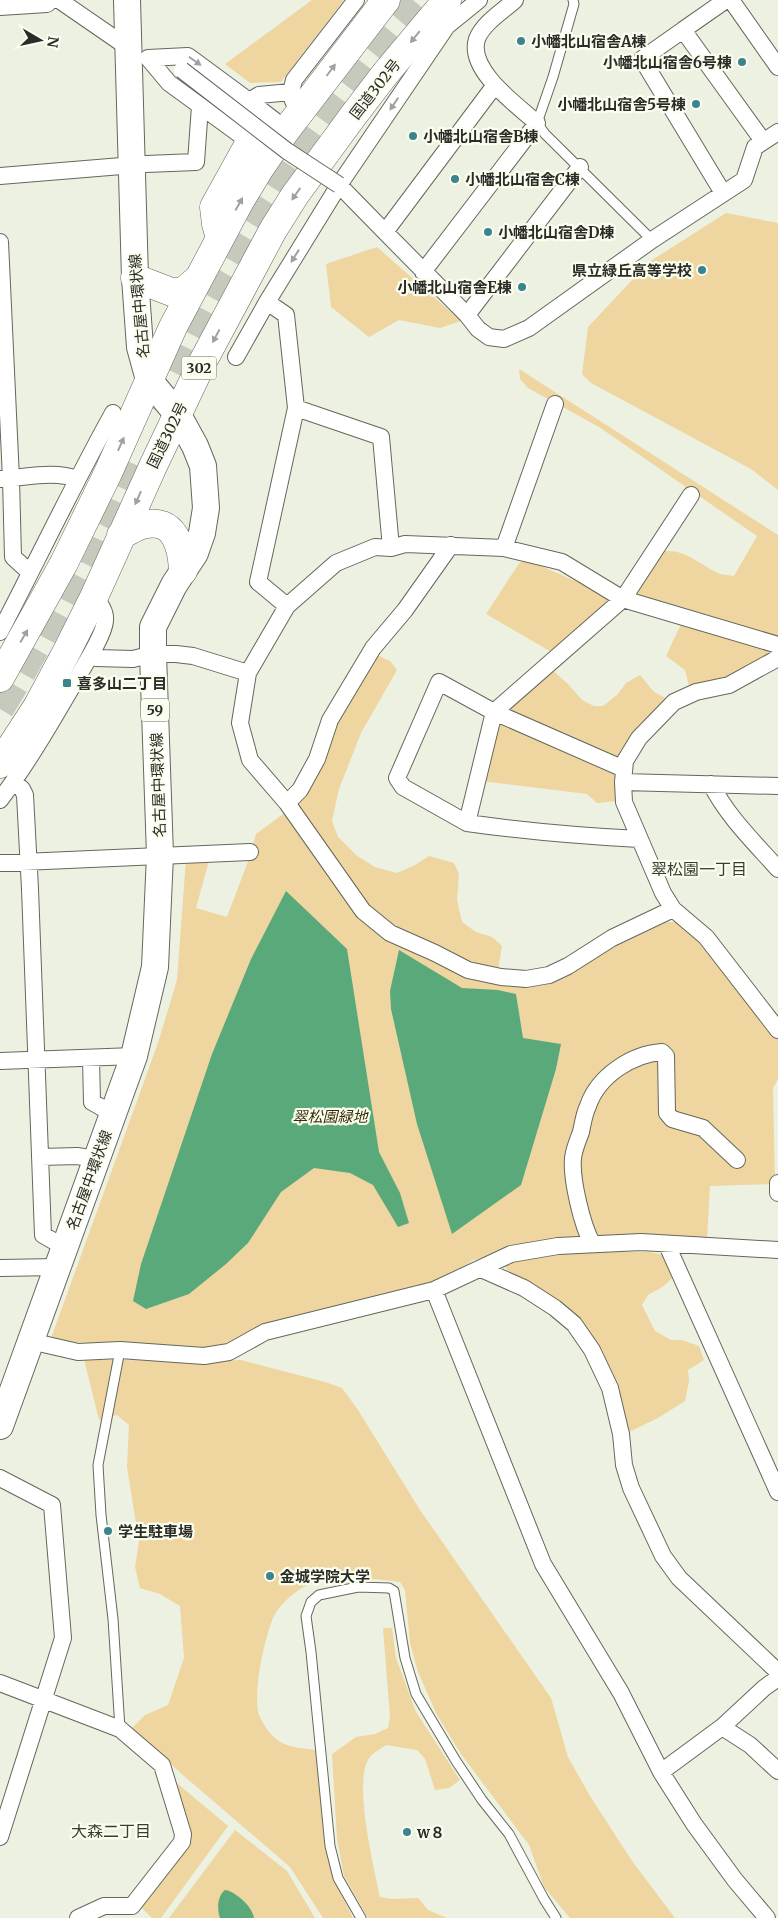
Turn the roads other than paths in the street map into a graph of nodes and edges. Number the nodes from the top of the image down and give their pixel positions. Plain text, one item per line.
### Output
1 (51, 0) edge
2 (59, 0) edge
3 (127, 0) edge
4 (356, 0) edge
5 (386, 0) edge
6 (447, 0) edge
7 (479, 0) edge
8 (515, 0) edge
9 (573, 0) edge
10 (726, 0) edge
11 (731, 0) edge
12 (0, 6) edge
13 (683, 30) junction
14 (138, 53) junction
15 (778, 67) edge
16 (495, 86) junction
17 (249, 100) junction
18 (293, 105) junction
19 (200, 106) junction
20 (537, 123) junction
21 (778, 132) edge
22 (763, 141) junction
23 (250, 142) junction
24 (132, 166) junction
25 (580, 167) junction
26 (0, 176) edge
27 (339, 185) junction
28 (723, 193) junction
29 (385, 232) junction
30 (220, 238) junction
31 (652, 240) junction
32 (0, 242) edge
33 (424, 272) junction
34 (135, 278) junction
35 (198, 279) junction
36 (267, 302) junction
37 (467, 315) junction
38 (236, 357) dead end
39 (148, 380) junction
40 (554, 404) dead end
41 (296, 408) junction
42 (113, 413) dead end
43 (178, 415) junction
44 (6, 479) edge
45 (77, 479) junction
46 (691, 495) dead end
47 (122, 535) junction
48 (451, 544) junction
49 (57, 548) junction
50 (391, 548) junction
51 (504, 548) junction
52 (31, 571) junction
53 (183, 572) junction
54 (94, 597) junction
55 (623, 599) junction
56 (287, 606) junction
57 (0, 632) edge
58 (778, 645) edge
59 (152, 654) junction
60 (90, 656) junction
61 (778, 658) edge
62 (248, 673) junction
63 (0, 678) edge
64 (494, 712) junction
65 (7, 773) edge
66 (624, 775) junction
67 (711, 784) junction
68 (778, 786) edge
69 (0, 800) edge
70 (287, 803) junction
71 (467, 823) junction
72 (639, 839) junction
73 (250, 852) dead end
74 (160, 855) junction
75 (28, 862) junction
76 (0, 863) edge
77 (778, 869) edge
78 (673, 909) junction
79 (778, 1030) edge
80 (134, 1056) junction
81 (91, 1058) junction
82 (37, 1060) junction
83 (0, 1061) edge
84 (113, 1114) junction
85 (40, 1158) junction
86 (96, 1159) junction
87 (736, 1160) dead end
88 (778, 1183) edge
89 (778, 1193) edge
90 (592, 1243) junction
91 (668, 1245) junction
92 (778, 1250) edge
93 (60, 1256) junction
94 (0, 1268) edge
95 (481, 1269) junction
96 (434, 1290) junction
97 (30, 1341) junction
98 (120, 1350) junction
99 (0, 1426) edge
100 (0, 1478) edge
101 (778, 1492) edge
102 (778, 1672) edge
103 (778, 1678) edge
104 (0, 1683) edge
105 (43, 1698) junction
106 (722, 1727) junction
107 (120, 1729) junction
108 (778, 1771) edge
109 (661, 1772) junction
110 (0, 1837) edge
111 (78, 1918) edge
112 (361, 1918) edge
113 (556, 1918) edge
114 (767, 1918) edge

1 - 12 street
2 - 14 street
3 - 14 main road, 名古屋中環状線 / 59
4 - 18 street
18 -> 5 highway, 302
6 -> 43 highway, 国道302号 / 302
7 -> 27 street
8 - 16 street
9 - 20 lane
10 - 13 street
11 - 15 street
13 - 22 street
13 - 28 street
14 -> 17 street
14 - 19 street
14 - 24 main road, 名古屋中環状線 / 59
14 - 27 street, bridge
16 - 20 street
16 - 29 street
17 - 18 street
17 - 23 street
30 -> 18 highway, 302
19 - 23 street
19 - 24 street
20 - 25 lane
20 - 33 street
21 - 22 street
22 - 28 street
23 - 30 highway
24 - 26 street
24 - 34 main road, 名古屋中環状線 / 59
25 - 31 lane
25 - 37 street
27 - 29 street
27 -> 36 street
28 - 31 street
29 - 33 street
30 - 35 highway, 302
31 - 37 street
32 - 44 street
33 - 37 street
34 - 35 highway
34 - 39 main road, 名古屋中環状線 / 59
35 - 39 highway, 302
36 - 38 street
36 - 41 street
39 - 43 main road, 名古屋中環状線 / 59
49 -> 39 highway, 302
40 - 51 street
41 - 50 street
41 - 56 street
42 - 45 street
43 -> 47 highway, 国道302号 / 302
43 - 53 main road, 名古屋中環状線 / 59
44 - 45 street
44 - 52 street
45 - 49 street
46 - 55 street
47 - 53 highway
47 - 54 highway, 国道302号 / 302
48 - 50 street
48 - 51 street
48 - 70 street
49 - 52 street
63 -> 49 highway, 302
50 - 56 street
51 - 55 street
52 - 57 street
53 - 59 main road, 名古屋中環状線 / 59
54 - 60 street
54 - 65 highway, 国道302号 / 302
55 - 58 street
55 - 64 street
56 - 62 street
59 - 60 street
59 - 62 street
59 - 74 main road, 名古屋中環状線 / 59
60 - 65 street
61 - 66 street
62 - 70 street
64 - 66 street
64 - 71 street
64 - 71 street
65 - 69 street
65 - 75 street
66 - 67 street
66 - 72 street
67 - 68 street
67 - 77 street
70 - 78 street
71 - 72 street
72 - 78 street
73 - 74 street
74 - 75 street
74 - 80 main road, 名古屋中環状線 / 59
75 - 76 street
75 - 82 street
78 - 79 street
80 - 81 street
80 - 84 main road, 名古屋中環状線 / 59
81 - 82 street
81 - 84 street
82 - 83 street
82 - 85 street
84 - 86 main road, 名古屋中環状線 / 59
85 - 86 street
85 - 93 street
86 - 93 main road, 名古屋中環状線 / 59
87 - 90 street
88 - 89 street
90 - 91 street
90 - 95 street
91 - 92 street
91 - 101 street
93 - 94 street
93 - 97 main road, 名古屋中環状線 / 59
95 - 96 street
95 - 102 street
96 - 98 street
96 - 109 street
97 - 98 street
97 - 99 main road, 名古屋中環状線 / 59
98 - 107 lane
100 - 105 street
103 - 106 street
104 - 105 street
105 - 107 street
105 - 110 street
106 - 108 street
106 - 109 street
107 - 111 street
109 - 114 street
112 - 113 lane

